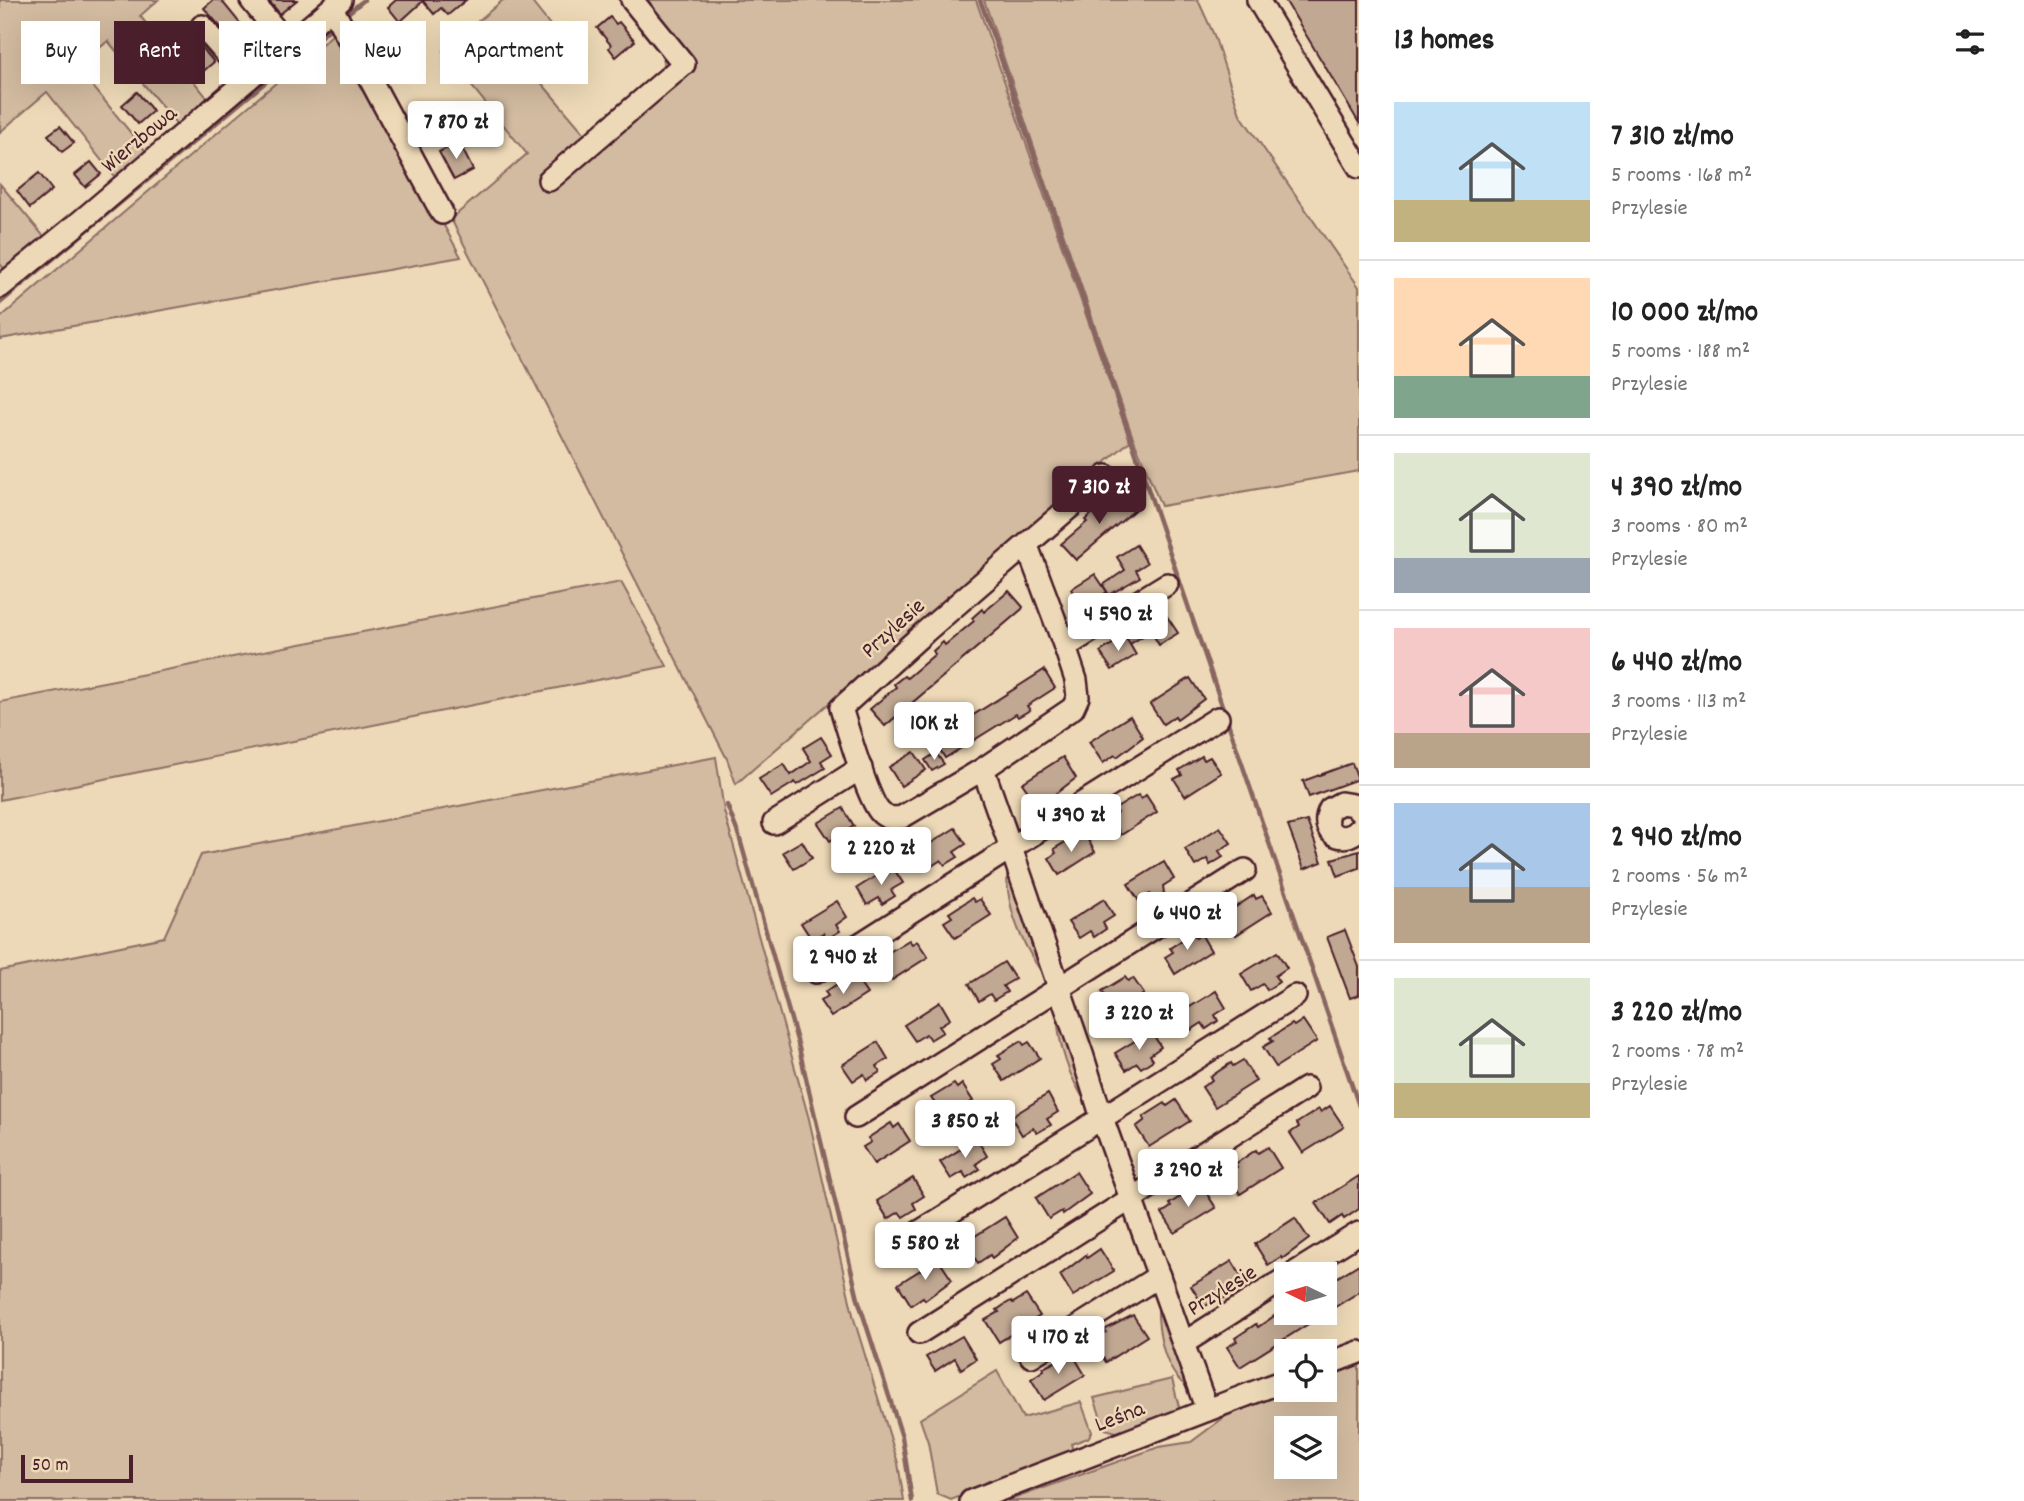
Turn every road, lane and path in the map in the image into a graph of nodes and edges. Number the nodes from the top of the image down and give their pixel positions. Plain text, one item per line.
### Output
1 (251, 0) edge
2 (632, 0) edge
3 (1258, 0) edge
4 (337, 4) edge
5 (268, 21) edge
6 (317, 21) edge
7 (205, 29) edge
8 (219, 46) edge
9 (242, 84) edge
10 (1359, 167) edge
11 (549, 180) dead end
12 (443, 213) dead end
13 (0, 287) edge
14 (1106, 476) dead end
15 (1027, 546) junction
16 (1167, 584) dead end
17 (1065, 647) junction
18 (1218, 718) dead end
19 (861, 768) junction
20 (983, 769) junction
21 (1359, 811) edge
22 (774, 823) dead end
23 (1359, 829) edge
24 (1011, 848) junction
25 (1245, 870) dead end
26 (816, 972) dead end
27 (1058, 987) junction
28 (1295, 996) dead end
29 (1306, 1088) dead end
30 (856, 1117) dead end
31 (1102, 1118) junction
32 (1131, 1199) junction
33 (1359, 1233) edge
34 (908, 1239) dead end
35 (1312, 1262) edge
36 (1159, 1276) junction
37 (1274, 1286) edge
38 (919, 1333) dead end
39 (1184, 1343) junction
40 (1359, 1352) edge
41 (1031, 1356) dead end
42 (1337, 1360) edge
43 (1274, 1385) edge
44 (1207, 1410) junction
45 (971, 1501) edge

1 - 5 street
2 - 11 street
3 - 10 street
4 - 6 street, Wierzbowa
4 - 12 street
7 - 8 street
9 - 13 street, Wierzbowa
14 - 15 street, Przylesie
15 - 17 street, Przylesie
15 - 19 street, Przylesie
16 - 17 street
17 - 20 street, Przylesie
18 - 24 street
19 - 20 street, Przylesie
19 - 22 street
20 - 24 street, Przylesie
21 - 23 street
24 - 26 street
24 - 27 street, Przylesie
25 - 27 street
27 - 30 street
27 - 31 street, Przylesie
28 - 31 street
29 - 32 street
31 - 32 street, Przylesie
31 - 34 street
32 - 36 street, Przylesie
32 - 38 street
33 - 35 street, Przylesie
36 - 39 street, Przylesie
36 - 41 street, Przylesie
37 - 39 street, Przylesie
39 - 44 street, Przylesie
40 - 42 street
43 - 44 street, Leśna
44 - 45 street, Leśna

